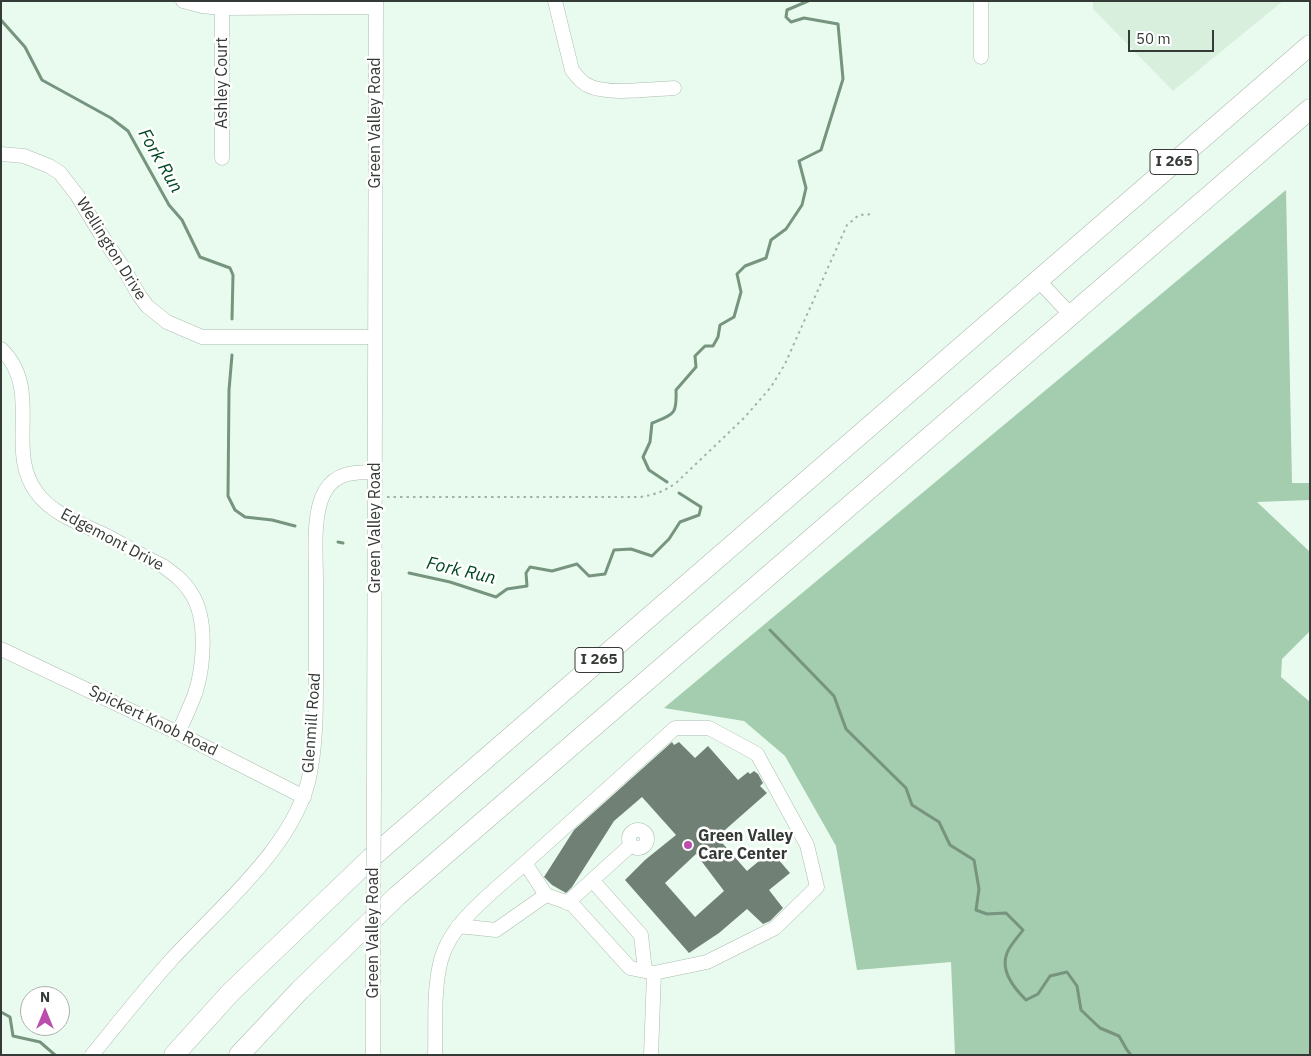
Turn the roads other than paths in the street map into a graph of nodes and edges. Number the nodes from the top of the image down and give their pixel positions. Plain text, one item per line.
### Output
1 (183, 1) edge
2 (555, 1) edge
3 (981, 1) edge
4 (376, 4) edge
5 (222, 8) junction
6 (1310, 45) edge
7 (981, 57) dead end
8 (674, 88) dead end
9 (1310, 109) edge
10 (1, 154) edge
11 (222, 158) dead end
12 (1038, 280) junction
13 (1071, 315) junction
14 (374, 337) junction
15 (1, 349) edge
16 (375, 472) junction
17 (1, 649) edge
18 (178, 733) junction
19 (304, 796) junction
20 (631, 845) dead end
21 (520, 868) junction
22 (592, 880) junction
23 (546, 896) junction
24 (567, 902) junction
25 (458, 926) junction
26 (649, 972) junction
27 (92, 1055) edge
28 (174, 1055) edge
29 (239, 1055) edge
30 (373, 1055) edge
31 (435, 1055) edge
32 (651, 1055) edge

1 - 5 street
2 - 8 street
3 - 7 street
4 - 5 street
4 - 14 street, Green Valley Road
5 - 11 street, Ashley Court
6 - 12 highway, I 265
9 - 13 highway, I 265
10 - 14 street, Wellington Drive
12 - 13 street
12 - 28 highway, I 265
13 - 29 highway, I 265
14 - 16 street, Green Valley Road
15 - 18 street, Edgemont Drive
16 - 19 street, Glenmill Road
16 - 30 street, Green Valley Road, bridge
17 - 18 street, Spickert Knob Road
18 - 19 street, Spickert Knob Road
19 - 27 street, Glenmill Road
20 - 22 street
21 - 23 street
21 - 25 street
21 - 26 street
22 - 24 street
22 - 26 street
23 - 24 street
23 - 25 street
24 - 26 street
25 - 31 street
26 - 32 street

